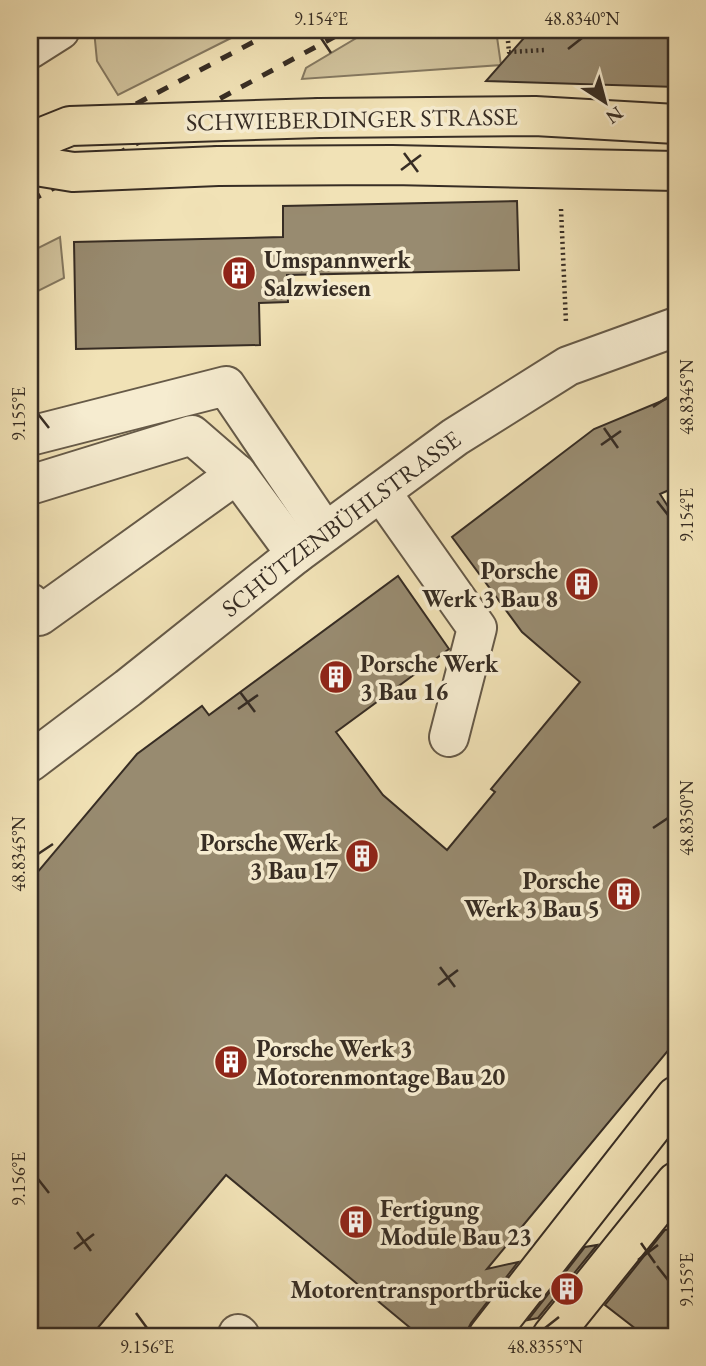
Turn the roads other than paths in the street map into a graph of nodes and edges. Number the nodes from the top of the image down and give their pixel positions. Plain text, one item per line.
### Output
1 (60, 30) edge
2 (30, 49) edge
3 (676, 124) edge
4 (30, 142) edge
5 (30, 165) edge
6 (676, 171) edge
7 (676, 327) edge
8 (30, 436) edge
9 (237, 474) junction
10 (30, 485) edge
11 (381, 492) junction
12 (311, 543) junction
13 (30, 603) edge
14 (449, 737) dead end
15 (30, 762) edge
16 (676, 1096) edge
17 (676, 1182) edge
18 (488, 1336) edge
19 (552, 1336) edge

1 - 2 street
3 - 4 main road, SCHWIEBERDINGER STRASSE, bridge
5 - 6 main road, SCHWIEBERDINGER STRASSE, bridge
7 - 11 street, SCHÜTZENBÜHLSTRASSE
8 - 12 street
9 - 10 street
9 - 12 street
9 - 13 street
11 - 12 street, SCHÜTZENBÜHLSTRASSE
11 - 14 street
12 - 15 street, SCHÜTZENBÜHLSTRASSE
16 - 18 main road
17 - 19 main road

